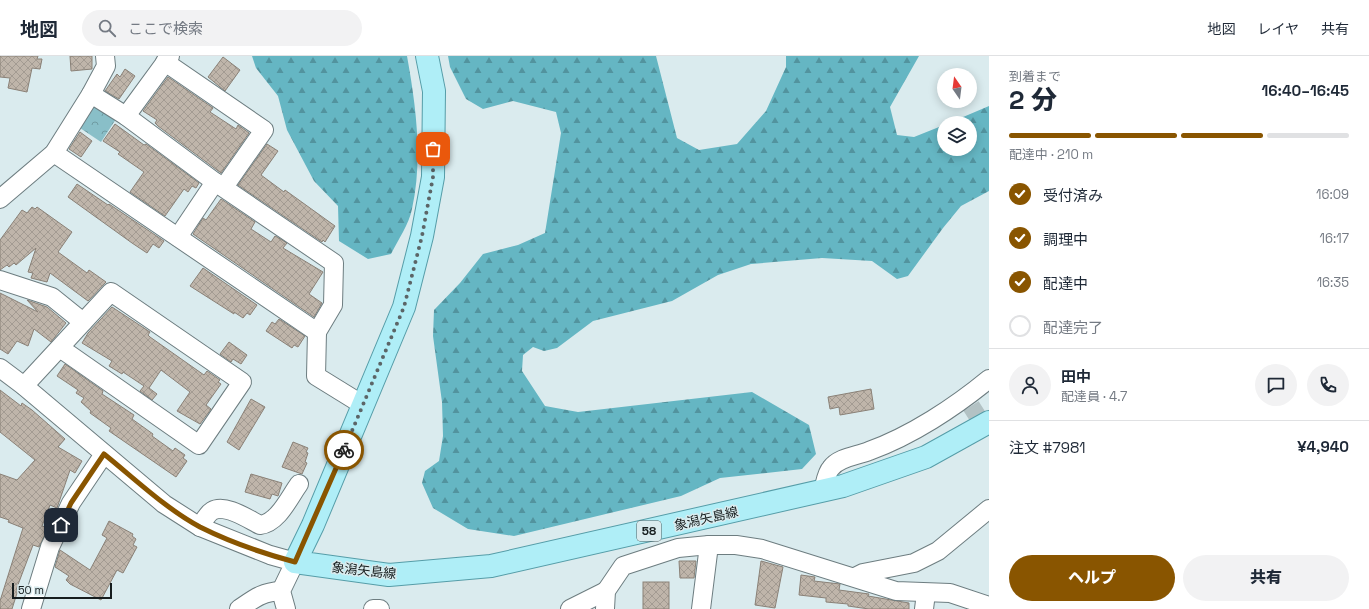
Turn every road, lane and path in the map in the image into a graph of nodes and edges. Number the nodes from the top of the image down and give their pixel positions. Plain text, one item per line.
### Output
1 (106, 56) edge
2 (427, 56) edge
3 (168, 59) edge
4 (91, 94) junction
5 (126, 116) junction
6 (54, 153) junction
7 (220, 185) junction
8 (0, 200) edge
9 (178, 237) junction
10 (0, 280) edge
11 (84, 322) junction
12 (317, 332) junction
13 (60, 348) junction
14 (0, 368) edge
15 (989, 380) edge
16 (24, 386) junction
17 (363, 405) junction
18 (989, 422) edge
19 (104, 454) junction
20 (298, 484) dead end
21 (823, 491) junction
22 (989, 509) edge
23 (200, 527) junction
24 (709, 545) junction
25 (295, 562) junction
26 (855, 577) junction
27 (281, 591) junction
28 (606, 591) junction
29 (925, 601) edge
30 (989, 606) edge
31 (31, 609) edge
32 (239, 609) edge
33 (286, 609) edge
34 (373, 609) edge
35 (380, 609) edge
36 (570, 609) edge
37 (605, 609) edge
38 (702, 609) edge

1 - 4 street
2 - 17 main road
3 - 5 street
3 - 7 street
4 - 5 street
4 - 6 street
5 - 7 street
6 - 8 street
6 - 9 street
7 - 9 street
7 - 12 street
9 - 12 street
10 - 11 street
11 - 13 street
11 - 13 street
12 - 17 street
13 - 16 street
14 - 16 street
15 - 21 street
16 - 19 street
17 - 25 main road
18 - 21 main road, 象潟矢島線 / 58
19 - 23 street
19 - 31 street
20 - 23 street
21 - 25 main road, 象潟矢島線 / 58
22 - 26 street
23 - 25 street
24 - 26 street
24 - 28 street
24 - 38 street
25 - 27 street
26 - 29 street
27 - 32 street
27 - 33 street
28 - 36 street
28 - 37 street
29 - 30 street
34 - 35 street

